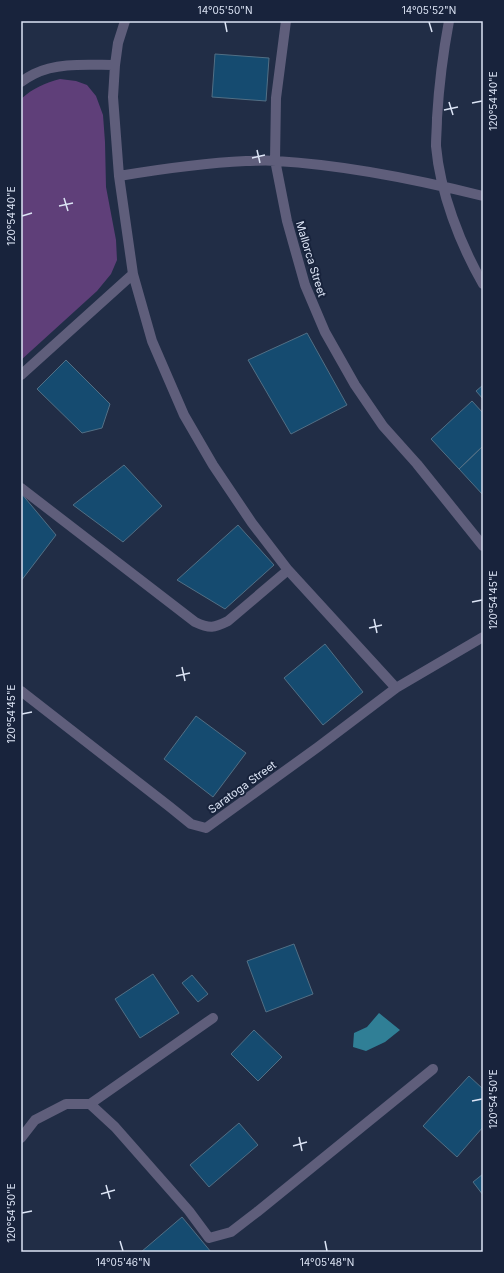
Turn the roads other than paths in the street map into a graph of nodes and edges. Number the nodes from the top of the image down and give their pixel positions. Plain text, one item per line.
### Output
1 (125, 21) edge
2 (286, 21) edge
3 (449, 21) edge
4 (115, 65) junction
5 (21, 82) edge
6 (275, 160) junction
7 (119, 176) junction
8 (443, 186) junction
9 (483, 196) edge
10 (134, 274) junction
11 (483, 284) edge
12 (21, 375) edge
13 (21, 488) edge
14 (483, 546) edge
15 (288, 570) junction
16 (483, 637) edge
17 (396, 688) junction
18 (21, 691) edge
19 (213, 1018) dead end
20 (433, 1069) dead end
21 (90, 1104) junction
22 (21, 1138) edge

1 - 4 street
2 - 6 street, Mallorca Street
3 - 8 street
4 - 5 street
4 - 7 street
6 - 7 street
6 - 8 street
6 - 14 street, Mallorca Street
7 - 10 street
8 - 9 street
8 - 11 street
10 - 12 street
10 - 15 street
13 - 15 street
15 - 17 street
16 - 17 street, Saratoga Street
17 - 18 street, Saratoga Street
19 - 21 street
20 - 21 street
21 - 22 street

